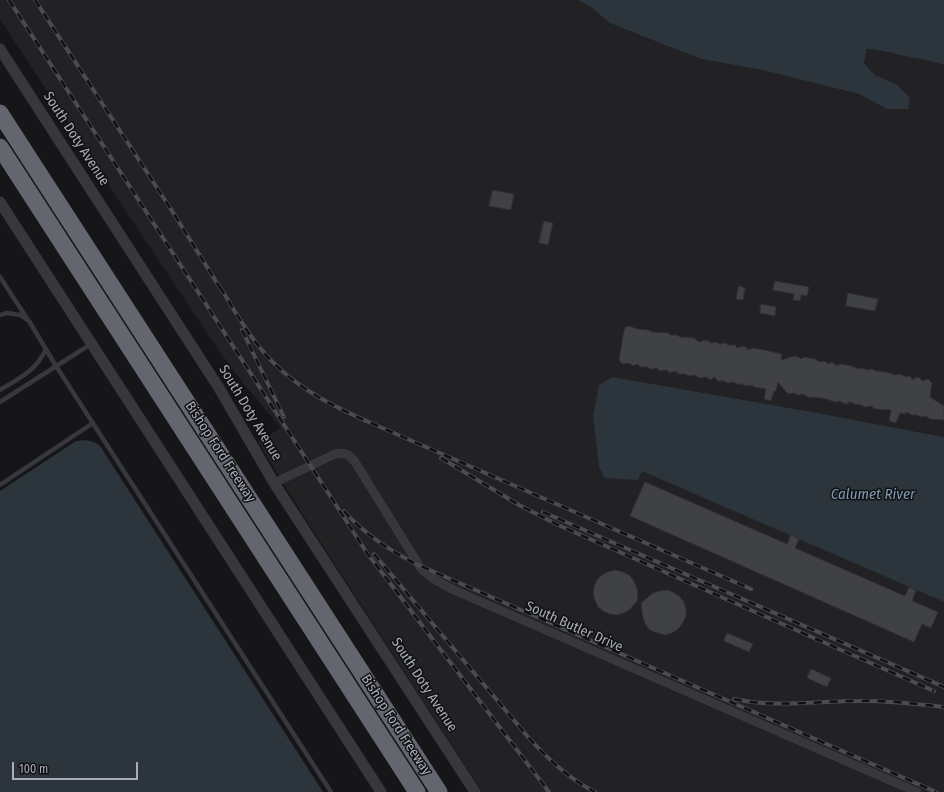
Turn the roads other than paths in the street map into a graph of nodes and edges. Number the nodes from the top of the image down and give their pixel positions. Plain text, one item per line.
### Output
1 (0, 48) edge
2 (0, 113) edge
3 (0, 147) edge
4 (0, 202) edge
5 (0, 277) edge
6 (0, 315) edge
7 (29, 321) junction
8 (91, 344) junction
9 (46, 349) junction
10 (56, 366) junction
11 (0, 390) edge
12 (0, 402) edge
13 (93, 423) junction
14 (274, 483) junction
15 (0, 485) edge
16 (331, 792) edge
17 (381, 792) edge
18 (417, 792) edge
19 (439, 792) edge
20 (475, 792) edge
21 (917, 792) edge

1 - 14 street, South Doty Avenue
2 - 19 highway, Bishop Ford Freeway
3 - 18 highway, Bishop Ford Freeway
4 - 8 street
5 - 7 lane
6 - 7 lane
7 - 9 lane
8 - 10 lane
8 - 17 street
9 - 10 lane
9 - 11 lane
10 - 12 lane
10 - 13 lane
13 - 15 lane
13 - 16 lane
14 - 20 street, South Doty Avenue
14 - 21 street, South Butler Drive

